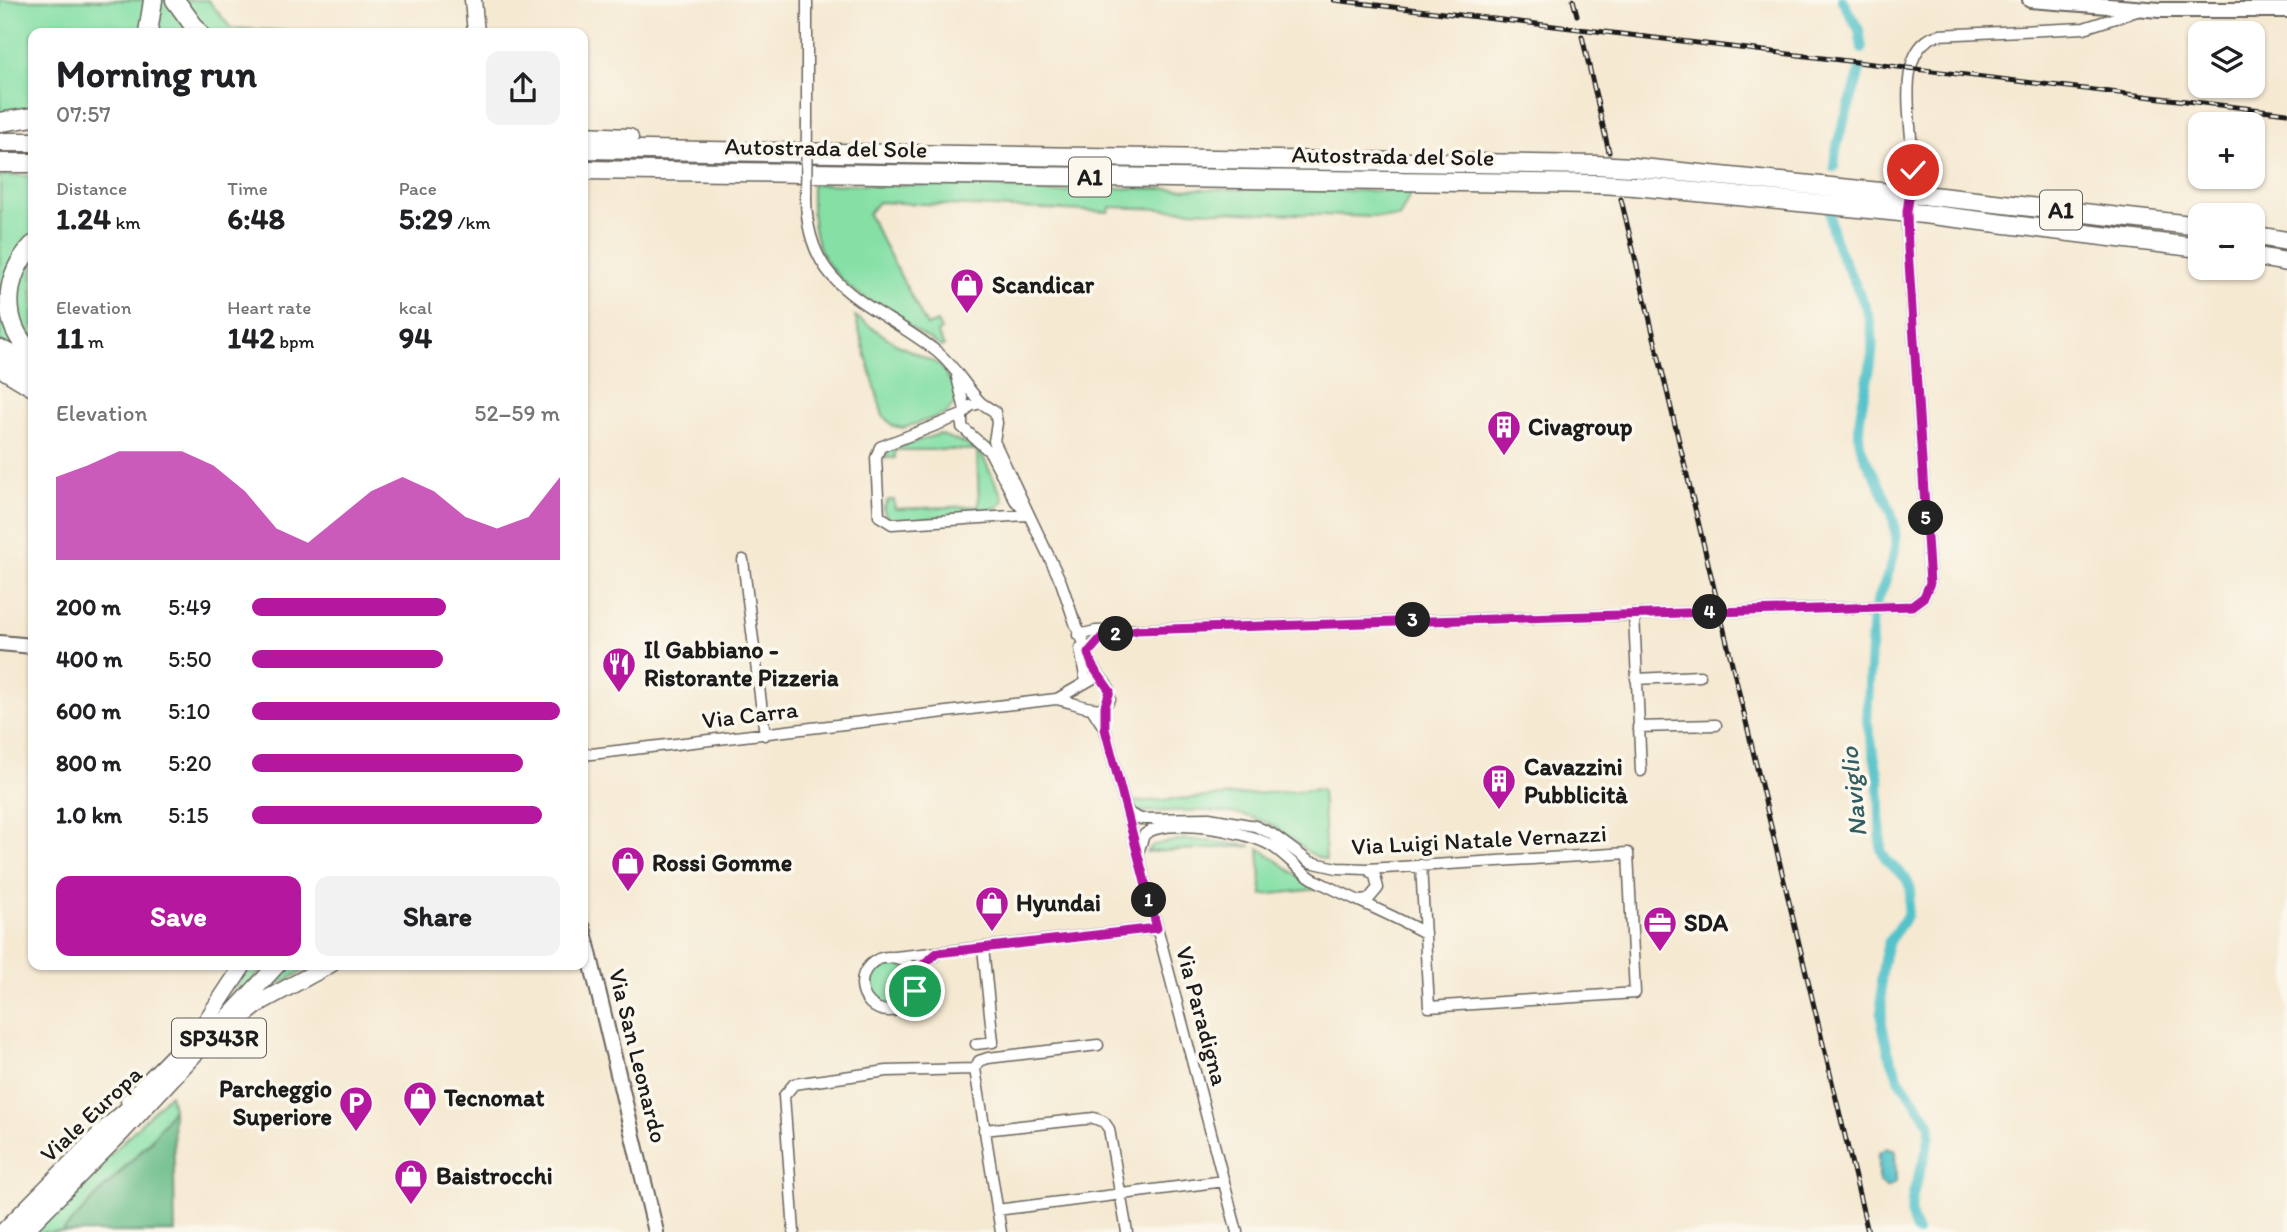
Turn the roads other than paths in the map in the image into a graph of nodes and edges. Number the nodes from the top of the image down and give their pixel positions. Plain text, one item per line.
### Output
1 (153, 0) edge
2 (174, 0) edge
3 (472, 0) edge
4 (807, 0) edge
5 (2030, 0) edge
6 (2141, 9) junction
7 (2227, 9) dead end
8 (2287, 10) edge
9 (2249, 12) junction
10 (149, 28) edge
11 (195, 28) edge
12 (475, 28) edge
13 (28, 118) edge
14 (0, 122) edge
15 (588, 136) edge
16 (0, 142) edge
17 (28, 142) edge
18 (588, 149) edge
19 (675, 150) junction
20 (0, 163) edge
21 (28, 163) edge
22 (588, 170) edge
23 (1900, 203) junction
24 (2188, 225) edge
25 (2265, 237) edge
26 (2287, 241) edge
27 (2188, 246) edge
28 (28, 252) edge
29 (2265, 258) edge
30 (2287, 262) edge
31 (28, 348) edge
32 (0, 349) edge
33 (0, 357) edge
34 (948, 361) junction
35 (28, 364) edge
36 (0, 367) edge
37 (17, 377) junction
38 (28, 384) edge
39 (981, 403) junction
40 (963, 412) junction
41 (996, 429) junction
42 (975, 440) junction
43 (1027, 514) junction
44 (743, 560) dead end
45 (1634, 614) junction
46 (1137, 630) junction
47 (1079, 635) junction
48 (0, 643) edge
49 (28, 646) edge
50 (1088, 653) junction
51 (1700, 676) dead end
52 (1636, 679) junction
53 (1101, 680) junction
54 (1085, 683) junction
55 (1056, 699) junction
56 (1105, 706) junction
57 (1088, 707) junction
58 (1716, 725) dead end
59 (1638, 727) junction
60 (1105, 729) junction
61 (765, 735) junction
62 (588, 747) edge
63 (616, 752) junction
64 (588, 755) edge
65 (1641, 771) dead end
66 (1126, 808) junction
67 (1138, 856) junction
68 (1421, 865) junction
69 (1368, 869) junction
70 (1359, 901) junction
71 (1157, 928) junction
72 (1425, 933) junction
73 (983, 948) junction
74 (588, 949) edge
75 (939, 953) junction
76 (886, 958) junction
77 (240, 970) edge
78 (272, 970) edge
79 (321, 970) edge
80 (585, 970) edge
81 (916, 982) junction
82 (976, 1044) dead end
83 (1098, 1045) dead end
84 (975, 1069) junction
85 (114, 1130) junction
86 (984, 1130) junction
87 (1224, 1181) junction
88 (1121, 1193) junction
89 (647, 1195) junction
90 (997, 1210) junction
91 (3, 1232) edge
92 (23, 1232) edge
93 (656, 1232) edge
94 (794, 1232) edge
95 (1001, 1232) edge
96 (1127, 1232) edge
97 (1237, 1232) edge

1 - 10 highway
2 - 11 highway
3 - 12 main road
4 - 34 street, bridge
5 - 6 main road
6 - 9 main road
6 - 45 street
7 - 9 street
8 - 9 main road
13 - 14 highway
15 - 19 highway
16 - 17 highway
18 - 19 highway, Autostrada del Sole / A1
19 - 23 highway, Autostrada del Sole / A1, bridge
20 - 21 highway
22 - 23 highway, Autostrada del Sole / A1, bridge
23 - 24 highway, Autostrada del Sole / A1, bridge
23 - 27 highway, Autostrada del Sole / A1, bridge
25 - 26 highway
28 - 31 highway
29 - 30 highway
32 - 35 highway
33 - 37 highway
34 - 39 street
34 - 40 street
36 - 37 highway
37 - 38 highway
39 - 40 street
39 - 41 street
40 - 42 street
40 - 43 street
41 - 42 street
41 - 43 street
42 - 43 street
43 - 47 street
44 - 61 street
45 - 46 street
45 - 52 street
46 - 47 street
46 - 50 street
47 - 50 street
47 - 54 street
48 - 49 main road
50 - 53 street
51 - 52 street
52 - 59 street
53 - 54 street
53 - 56 street
54 - 55 street, Via Carra
54 - 57 street
55 - 57 street, Via Carra
55 - 61 street, Via Carra
56 - 57 street
56 - 60 street
57 - 60 street
58 - 59 street
59 - 65 street
60 - 66 street, Via Paradigna
61 - 63 street, Via Carra
62 - 63 street, Via Carra
63 - 64 street, Via Carra
66 - 67 street, Via Paradigna
66 - 69 street, Via Luigi Natale Vernazzi
67 - 70 street
67 - 71 street, Via Paradigna
68 - 69 street, Via Luigi Natale Vernazzi
68 - 72 street
68 - 72 street, Via Luigi Natale Vernazzi
69 - 70 street
70 - 72 street
71 - 73 street
71 - 87 street, Via Paradigna
73 - 75 street
73 - 82 street
74 - 89 main road, Via San Leonardo
75 - 76 street
75 - 81 street
76 - 81 street
76 - 81 street
77 - 85 main road, SP343R
78 - 85 main road, Viale Europa
79 - 85 main road, SP343R
80 - 89 main road, Via San Leonardo
83 - 84 street
84 - 86 street
84 - 94 street
85 - 91 main road, Viale Europa
85 - 92 main road, Viale Europa
86 - 88 street
86 - 90 street
87 - 88 street
87 - 97 street, Via Paradigna
88 - 90 street
88 - 96 street
89 - 93 main road, Via San Leonardo
90 - 95 street

